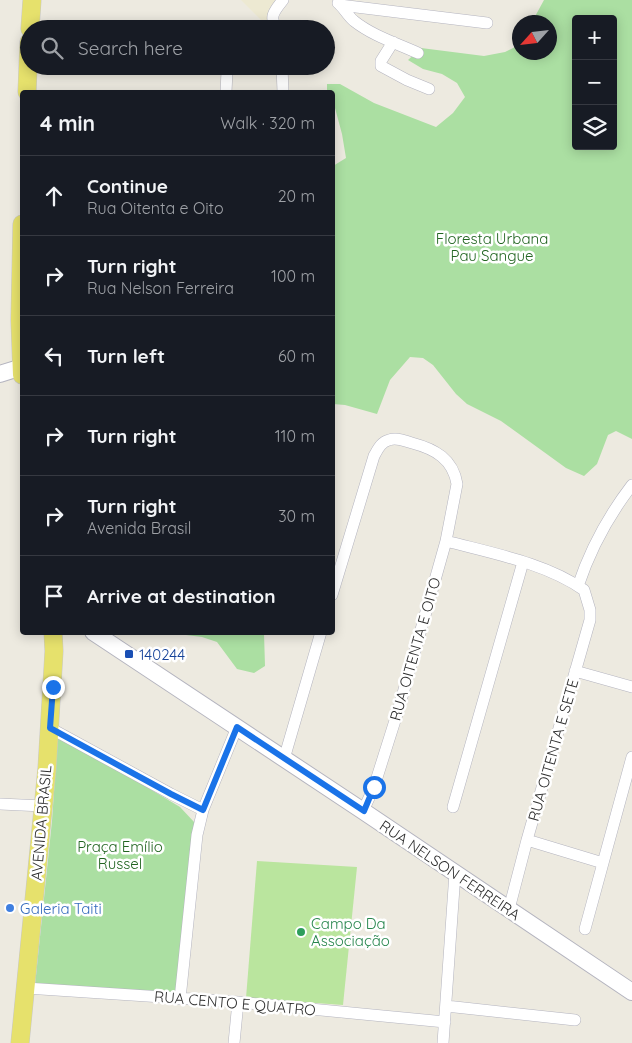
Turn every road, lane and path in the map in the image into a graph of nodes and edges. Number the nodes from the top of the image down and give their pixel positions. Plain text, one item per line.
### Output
1 (32, 0) edge
2 (283, 0) edge
3 (338, 2) edge
4 (31, 20) edge
5 (272, 20) edge
6 (487, 23) dead end
7 (393, 42) junction
8 (418, 53) dead end
9 (28, 75) edge
10 (227, 75) edge
11 (282, 75) edge
12 (429, 89) dead end
13 (27, 90) edge
14 (226, 90) edge
15 (283, 90) edge
16 (20, 371) edge
17 (0, 374) edge
18 (632, 485) edge
19 (446, 541) junction
20 (523, 562) junction
21 (335, 586) edge
22 (581, 588) junction
23 (53, 635) edge
24 (98, 635) edge
25 (321, 635) edge
26 (575, 671) junction
27 (632, 687) edge
28 (237, 727) junction
29 (50, 728) junction
30 (632, 757) edge
31 (284, 759) junction
32 (0, 804) edge
33 (43, 806) junction
34 (453, 807) dead end
35 (203, 810) junction
36 (364, 811) junction
37 (527, 840) junction
38 (603, 863) junction
39 (455, 873) junction
40 (509, 909) junction
41 (585, 929) dead end
42 (26, 988) junction
43 (632, 992) edge
44 (180, 998) junction
45 (238, 1002) junction
46 (446, 1006) junction
47 (575, 1020) dead end
48 (445, 1022) junction
49 (20, 1043) edge
50 (234, 1043) edge
51 (443, 1043) edge

1 - 4 main road
2 - 5 street
3 - 6 street
3 - 7 street
7 - 8 street
7 - 12 street
9 - 13 main road
10 - 14 street
11 - 15 street
16 - 17 main road
18 - 22 street
19 - 20 street
19 - 21 street, RUA OITENTA E OITO
19 - 36 street, RUA OITENTA E OITO
20 - 22 street
20 - 34 street
22 - 26 street, RUA OITENTA E SETE
23 - 29 main road, AVENIDA BRASIL
24 - 28 main road, RUA NELSON FERREIRA
25 - 31 street
26 - 27 street
26 - 37 street, RUA OITENTA E SETE
28 - 31 main road, RUA NELSON FERREIRA
28 - 35 street
29 - 33 main road, AVENIDA BRASIL
29 - 35 street
30 - 38 street
31 - 36 main road, RUA NELSON FERREIRA
32 - 33 street
33 - 42 main road, AVENIDA BRASIL
35 - 44 street
36 - 39 main road, RUA NELSON FERREIRA
37 - 38 street
37 - 40 street, RUA OITENTA E SETE
38 - 41 street
39 - 40 main road, RUA NELSON FERREIRA
39 - 46 street
40 - 43 main road, RUA NELSON FERREIRA
42 - 44 street, RUA CENTO E QUATRO
42 - 49 main road, AVENIDA BRASIL
44 - 45 street, RUA CENTO E QUATRO
45 - 48 street, RUA CENTO E QUATRO
45 - 50 street
46 - 47 street
46 - 48 street
48 - 51 street

